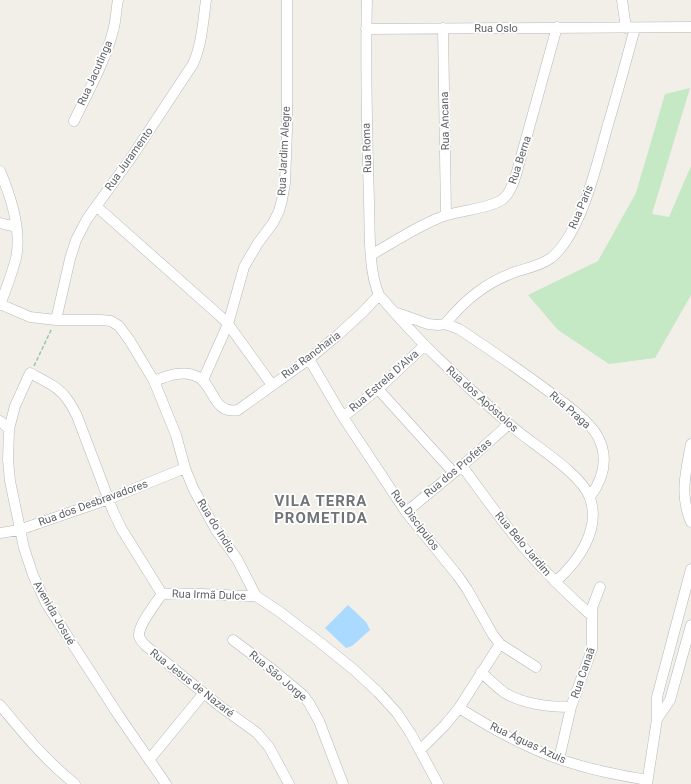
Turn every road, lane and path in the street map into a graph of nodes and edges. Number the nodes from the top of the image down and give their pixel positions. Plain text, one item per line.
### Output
1 (118, 0) edge
2 (206, 0) edge
3 (287, 0) edge
4 (367, 0) edge
5 (622, 0) edge
6 (557, 27) junction
7 (691, 27) edge
8 (443, 28) junction
9 (631, 28) junction
10 (366, 29) junction
11 (74, 121) dead end
12 (0, 171) edge
13 (96, 206) junction
14 (446, 215) junction
15 (0, 223) edge
16 (16, 227) junction
17 (372, 255) junction
18 (379, 295) junction
19 (0, 305) edge
20 (395, 312) junction
21 (56, 320) junction
22 (228, 324) junction
23 (445, 324) junction
24 (425, 345) junction
25 (309, 359) junction
26 (30, 373) junction
27 (203, 380) junction
28 (154, 381) junction
29 (272, 385) junction
30 (378, 389) junction
31 (343, 417) junction
32 (0, 421) edge
33 (509, 424) junction
34 (9, 429) junction
35 (691, 444) edge
36 (462, 466) junction
37 (185, 468) junction
38 (453, 472) junction
39 (590, 497) junction
40 (109, 499) junction
41 (406, 512) junction
42 (691, 522) edge
43 (20, 530) junction
44 (0, 533) edge
45 (691, 569) edge
46 (555, 582) junction
47 (600, 587) dead end
48 (162, 594) junction
49 (256, 596) junction
50 (592, 616) junction
51 (691, 625) edge
52 (233, 640) dead end
53 (500, 644) junction
54 (536, 667) dead end
55 (481, 672) junction
56 (204, 693) junction
57 (0, 706) edge
58 (571, 707) junction
59 (459, 708) junction
60 (657, 719) junction
61 (420, 749) junction
62 (559, 759) junction
63 (149, 760) junction
64 (647, 782) edge
65 (75, 784) edge
66 (166, 784) edge
67 (289, 784) edge
68 (343, 784) edge
69 (438, 784) edge

1 - 11 street, Rua Jacutinga
2 - 13 street, Rua Juramento
3 - 22 street, Rua Jardim Alegre
4 - 10 street, Rua Roma
5 - 9 street, Rua Paris
6 - 8 street, Rua Oslo
6 - 9 street, Rua Oslo
6 - 14 street, Rua Berna
7 - 9 street, Rua Oslo
8 - 10 street, Rua Oslo
8 - 14 street, Rua Ancana
9 - 23 street, Rua Paris
10 - 17 street, Rua Roma
12 - 16 street
13 - 21 street, Rua Juramento
13 - 22 street
14 - 17 street, Rua Berna
15 - 16 street
16 - 19 street
17 - 18 street, Rua Roma
18 - 20 street, Rua dos Apóstolos
18 - 25 street, Rua Rancharia
19 - 21 street, Rua do Indio
20 - 23 street
20 - 24 street, Rua dos Apóstolos
21 - 26 path
21 - 28 street, Rua do Indio
22 - 27 street, Rua Jardim Alegre
22 - 29 street
23 - 39 street, Rua Praga
24 - 30 street, Rua Estrela D'Alva
24 - 33 street, Rua dos Apóstolos
25 - 29 street, Rua Rancharia
25 - 31 street, Rua Discipulos
26 - 34 street, Avenida Josué
26 - 40 street
27 - 28 street
27 - 29 street, Rua Rancharia
28 - 37 street, Rua do Indio
30 - 31 street, Rua Estrela D'Alva
30 - 38 street
31 - 41 street, Rua Discipulos
32 - 34 street
33 - 36 street, Rua dos Profetas
33 - 39 street, Rua dos Apóstolos
34 - 43 street, Avenida Josué
35 - 42 street
36 - 38 street, Rua dos Profetas
36 - 46 street, Rua Belo Jardim
37 - 40 street, Rua dos Desbravadores
37 - 49 street, Rua do Indio
38 - 41 street, Rua dos Profetas
39 - 46 street
40 - 43 street, Rua dos Desbravadores
40 - 48 street
41 - 53 street, Rua Discipulos
43 - 44 street, Rua dos Desbravadores
43 - 63 street, Avenida Josué
45 - 60 street
46 - 50 street, Rua Belo Jardim
47 - 50 street, Rua Canaã
48 - 49 street, Rua Irmã Dulce
48 - 56 street, Rua Jesus de Nazaré
49 - 61 street, Rua do Indio
50 - 58 street, Rua Canaã
51 - 60 street
52 - 68 street, Rua São Jorge
53 - 54 street, Rua Discipulos
53 - 55 street
55 - 58 street
55 - 59 street
56 - 63 street
56 - 67 street, Rua Jesus de Nazaré
57 - 65 street
58 - 62 street, Rua Canaã
59 - 61 street
59 - 62 street, Rua Águas Azuis
60 - 64 street
61 - 69 street, Rua do Indio
62 - 64 street, Rua Águas Azuis
63 - 66 street, Avenida Josué

